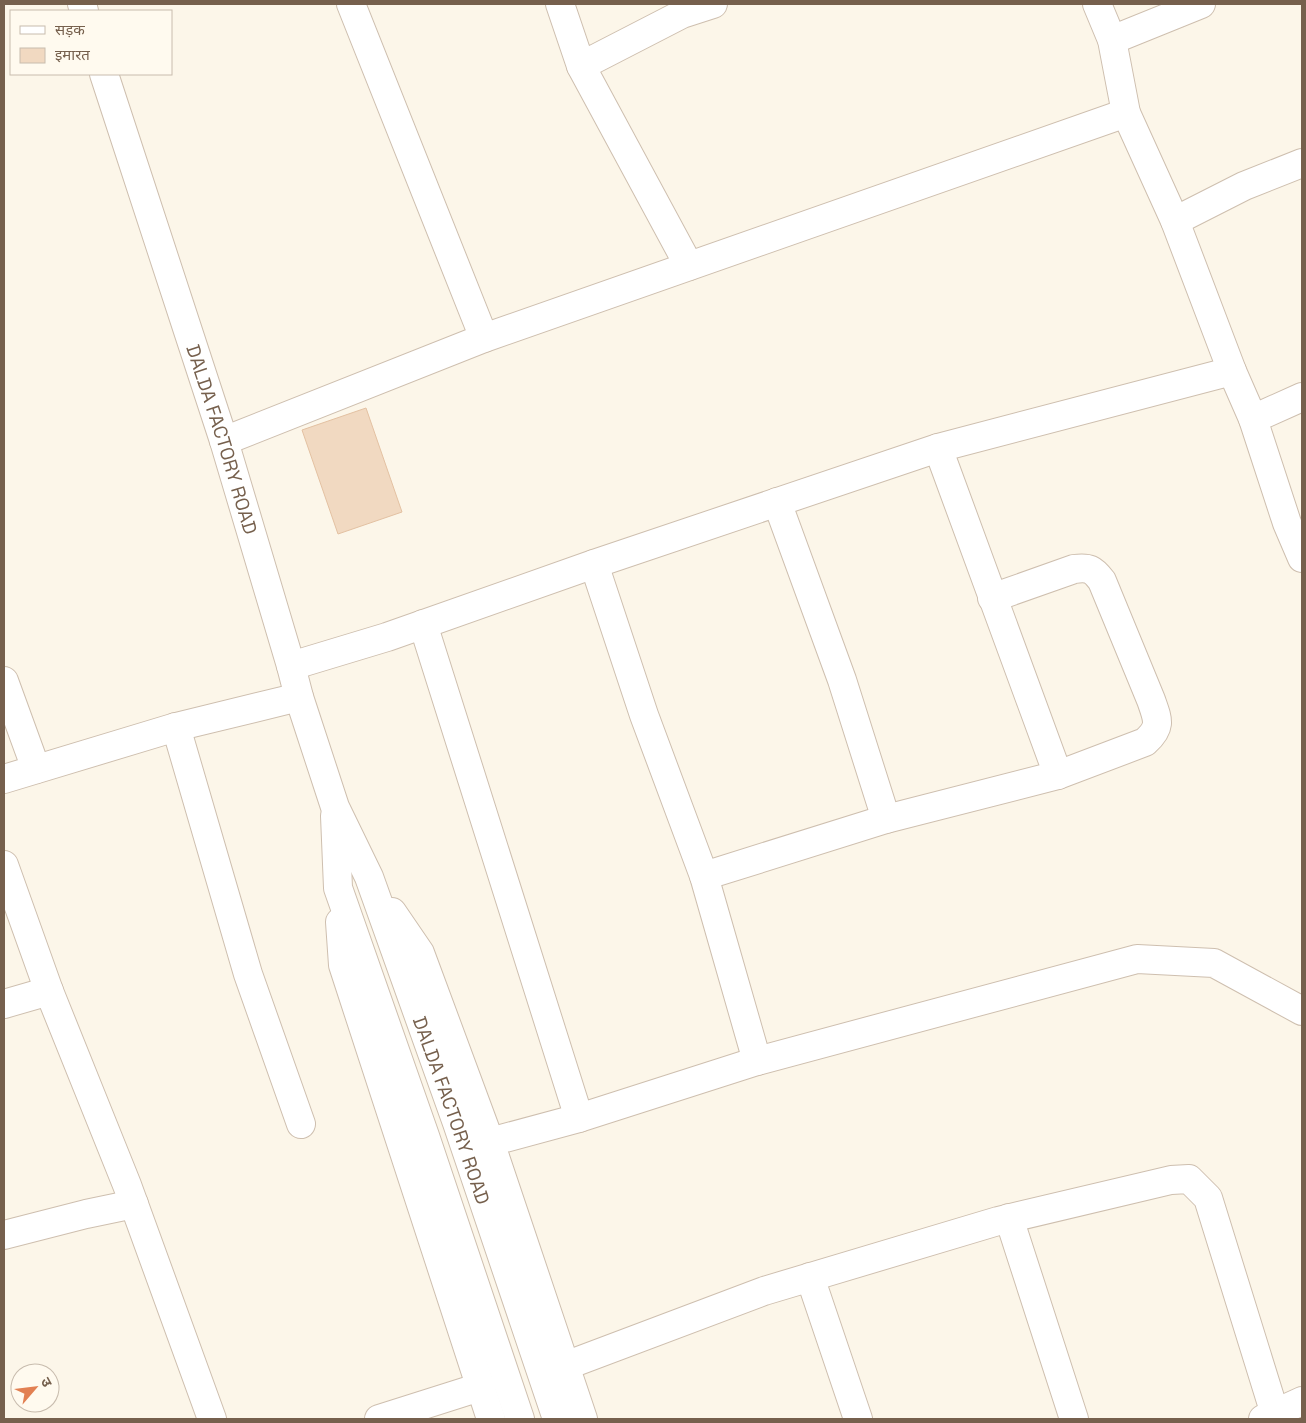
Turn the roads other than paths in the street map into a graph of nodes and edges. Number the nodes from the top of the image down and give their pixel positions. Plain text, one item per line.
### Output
1 (351, 4) edge
2 (560, 4) edge
3 (709, 4) edge
4 (1097, 4) edge
5 (1201, 4) edge
6 (1112, 40) junction
7 (581, 66) junction
8 (104, 75) edge
9 (1126, 113) junction
10 (1302, 163) edge
11 (1175, 222) junction
12 (689, 266) junction
13 (484, 338) junction
14 (1232, 371) junction
15 (1302, 397) edge
16 (1254, 419) junction
17 (224, 441) junction
18 (938, 448) junction
19 (777, 502) junction
20 (1302, 558) edge
21 (594, 564) junction
22 (992, 598) junction
23 (422, 624) junction
24 (291, 666) junction
25 (4, 681) edge
26 (299, 697) junction
27 (176, 727) junction
28 (36, 769) junction
29 (1058, 776) junction
30 (4, 779) edge
31 (335, 807) junction
32 (886, 819) junction
33 (4, 865) edge
34 (704, 876) junction
35 (369, 878) junction
36 (338, 888) junction
37 (49, 991) junction
38 (4, 1004) edge
39 (1302, 1011) edge
40 (757, 1061) junction
41 (579, 1118) junction
42 (301, 1124) dead end
43 (490, 1142) junction
44 (134, 1204) junction
45 (1009, 1218) junction
46 (4, 1235) edge
47 (810, 1277) junction
48 (566, 1366) junction
49 (480, 1387) junction
50 (1302, 1401) edge
51 (1269, 1416) edge
52 (212, 1419) edge
53 (379, 1419) edge
54 (491, 1419) edge
55 (520, 1419) edge
56 (557, 1419) edge
57 (584, 1419) edge
58 (858, 1419) edge
59 (1074, 1419) edge

1 - 13 street
2 - 7 street
3 - 7 street
4 - 6 street
5 - 6 street
6 - 9 street
7 - 12 street
8 - 17 street, DALDA FACTORY ROAD
9 - 11 street
9 - 12 street
10 - 11 street
11 - 14 street
12 - 13 street
13 - 17 street
14 - 16 street
14 - 18 street
15 - 16 street
16 - 20 street
17 - 24 street, DALDA FACTORY ROAD
18 - 19 street
18 - 22 street
19 - 21 street
19 - 32 street
21 - 23 street
21 - 34 street
22 - 29 street
22 - 29 street
23 - 24 street
23 - 41 street
24 - 26 street, DALDA FACTORY ROAD
25 - 28 street
26 - 27 street
26 - 31 street, DALDA FACTORY ROAD
27 - 28 street
27 - 42 street
28 - 30 street
29 - 32 street
31 - 35 street, DALDA FACTORY ROAD
31 - 36 street, DALDA FACTORY ROAD
32 - 34 street
33 - 37 street
34 - 40 street
35 - 43 street
35 - 56 street, DALDA FACTORY ROAD
36 - 49 street
36 - 55 street, DALDA FACTORY ROAD
37 - 38 street
37 - 44 street
39 - 40 street
40 - 41 street
41 - 43 street
43 - 48 street
44 - 46 street
44 - 52 street
45 - 47 street
45 - 51 street
45 - 59 street
47 - 48 street
47 - 58 street
48 - 57 street
49 - 53 street
49 - 54 street
50 - 51 street

